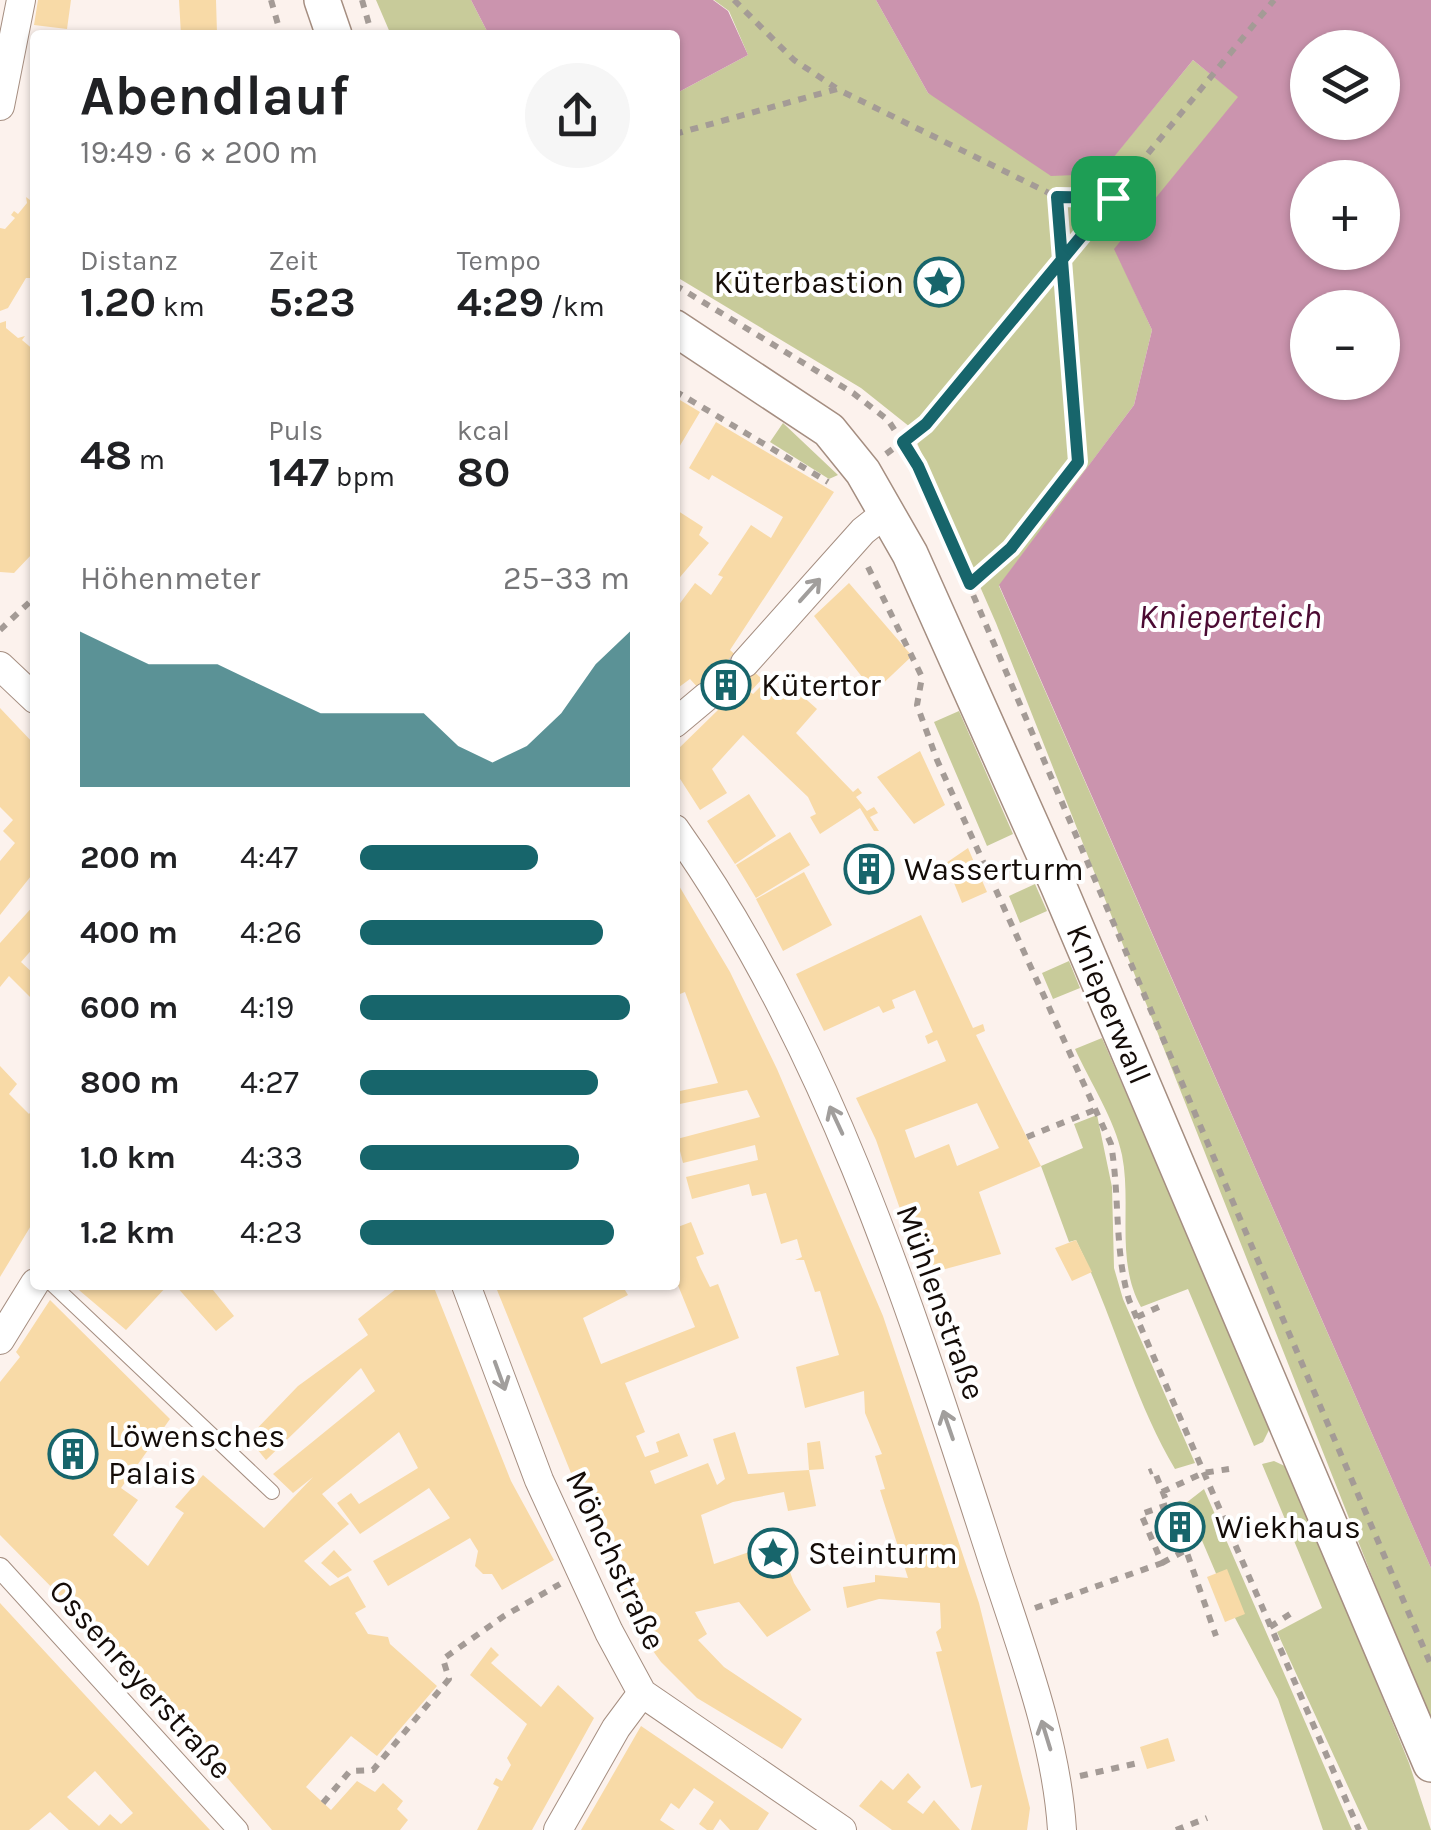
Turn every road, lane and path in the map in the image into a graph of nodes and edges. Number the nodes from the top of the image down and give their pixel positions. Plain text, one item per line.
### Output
1 (21, 0) edge
2 (272, 0) edge
3 (322, 0) edge
4 (362, 0) edge
5 (734, 0) edge
6 (1274, 0) edge
7 (280, 30) edge
8 (332, 30) edge
9 (371, 30) edge
10 (838, 88) junction
11 (0, 106) edge
12 (680, 133) edge
13 (1057, 197) junction
14 (1113, 198) junction
15 (1063, 262) junction
16 (680, 288) edge
17 (680, 331) edge
18 (680, 393) edge
19 (903, 442) junction
20 (863, 472) junction
21 (876, 522) junction
22 (970, 584) junction
23 (30, 602) edge
24 (0, 630) edge
25 (745, 663) tunnel mouth
26 (0, 666) edge
27 (30, 693) edge
28 (706, 697) tunnel mouth
29 (680, 718) edge
30 (680, 836) edge
31 (1097, 1110) junction
32 (1026, 1137) dead end
33 (31, 1290) edge
34 (57, 1290) edge
35 (468, 1290) edge
36 (1161, 1306) dead end
37 (1137, 1317) junction
38 (0, 1340) edge
39 (1230, 1469) dead end
40 (1149, 1472) dead end
41 (1203, 1473) junction
42 (272, 1492) dead end
43 (1162, 1492) junction
44 (1162, 1563) junction
45 (0, 1568) edge
46 (581, 1573) junction
47 (1290, 1614) dead end
48 (1010, 1616) junction
49 (1270, 1627) junction
50 (1216, 1636) dead end
51 (1420, 1639) junction
52 (1431, 1641) edge
53 (1431, 1665) edge
54 (642, 1693) junction
55 (1138, 1763) dead end
56 (1431, 1764) edge
57 (1060, 1781) junction
58 (323, 1803) dead end
59 (1207, 1818) dead end
60 (238, 1830) edge
61 (558, 1830) edge
62 (842, 1830) edge
63 (1062, 1830) edge
64 (1176, 1830) edge
65 (1359, 1830) edge

1 - 11 street
2 - 7 path
3 - 8 street
4 - 9 path
5 - 10 path
6 - 14 path
10 - 12 path
10 - 13 path
13 - 14 path
13 - 15 path
14 - 15 path
15 - 19 path
15 - 22 path
16 - 19 path
17 - 20 street, Knieperwall
18 - 21 path
19 - 20 path
19 - 22 path
20 - 21 street, Knieperwall
25 -> 21 street
21 - 31 path
21 - 56 street, Knieperwall
22 - 51 path
23 - 24 path
26 - 27 street
28 - 29 street
48 -> 30 street, Mühlenstraße
31 - 32 path
31 - 37 path
33 - 38 street
34 - 42 lane
35 -> 46 street, Mönchstraße
36 - 37 path
37 - 41 path
39 - 41 path
40 - 43 path
41 - 43 path
41 - 49 path
43 - 44 path
44 - 48 path
44 - 50 path
45 - 60 street, Ossenreyerstraße
46 - 54 street, Mönchstraße
46 - 58 path
47 - 49 path
57 -> 48 street, Mühlenstraße
49 - 65 path
51 - 52 path
51 - 53 path
54 - 61 street
54 - 62 street, Mönchstraße
55 - 57 path
57 - 63 street, Mühlenstraße
59 - 64 path

